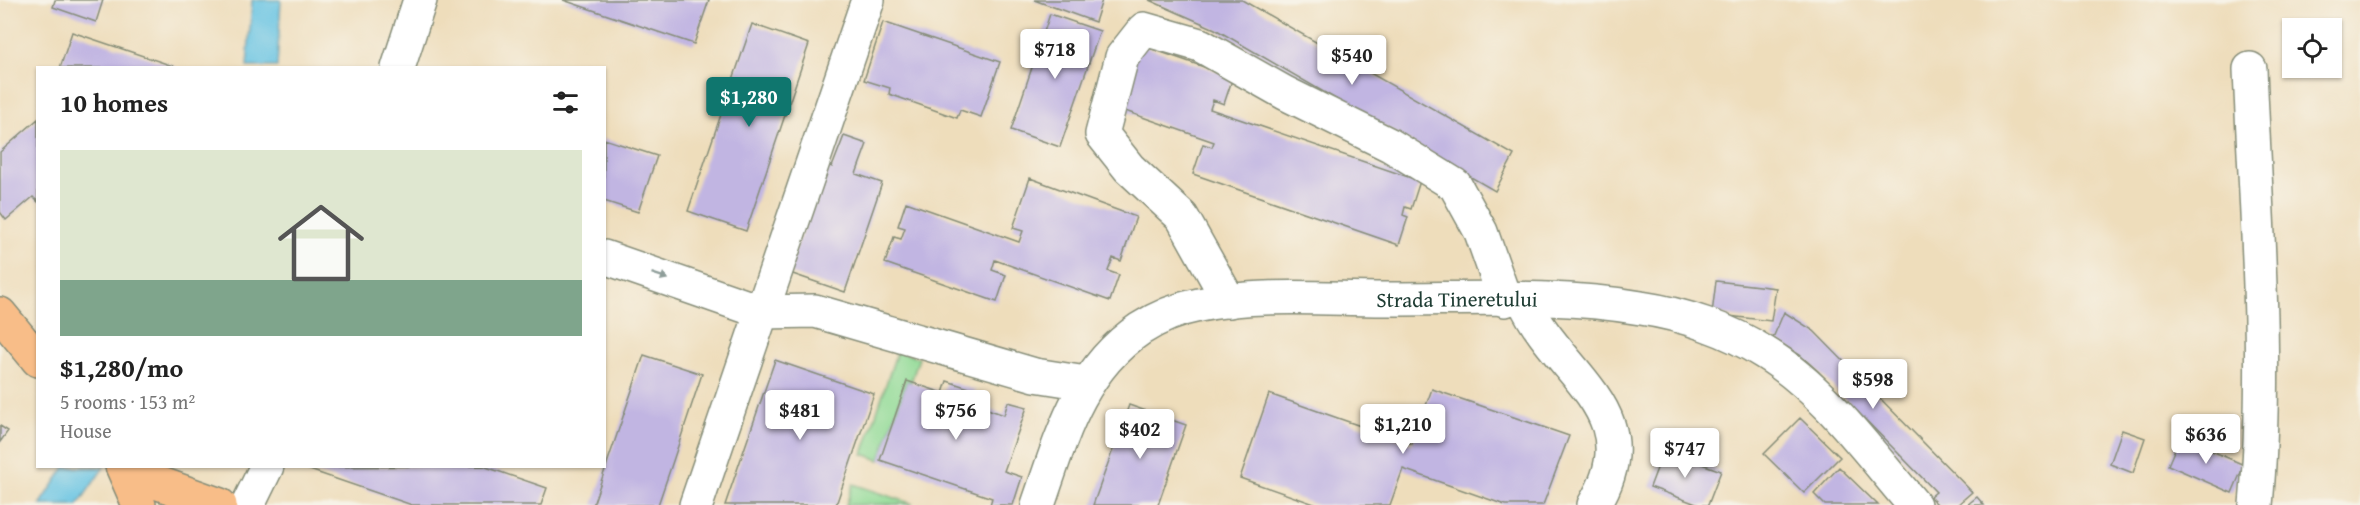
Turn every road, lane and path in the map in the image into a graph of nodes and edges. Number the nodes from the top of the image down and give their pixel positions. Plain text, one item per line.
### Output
1 (420, 0) edge
2 (868, 0) edge
3 (399, 66) edge
4 (2250, 69) dead end
5 (606, 258) edge
6 (1515, 300) junction
7 (1229, 301) junction
8 (762, 312) junction
9 (0, 314) edge
10 (36, 358) edge
11 (1086, 383) junction
12 (266, 468) edge
13 (124, 469) edge
14 (139, 505) edge
15 (220, 505) edge
16 (248, 505) edge
17 (696, 505) edge
18 (1038, 505) edge
19 (1594, 505) edge
20 (1914, 505) edge
21 (2256, 505) edge

1 - 3 street
2 - 8 street
4 - 21 street
5 -> 8 street
6 - 7 street, Strada Tineretului
6 - 7 street
6 - 19 street
6 - 20 street, Strada Tineretului
7 - 11 street, Strada Tineretului
8 - 11 street
8 - 17 street
9 - 10 main road
11 - 18 street, Strada Tineretului
12 - 16 street
13 - 14 main road
13 - 15 main road

